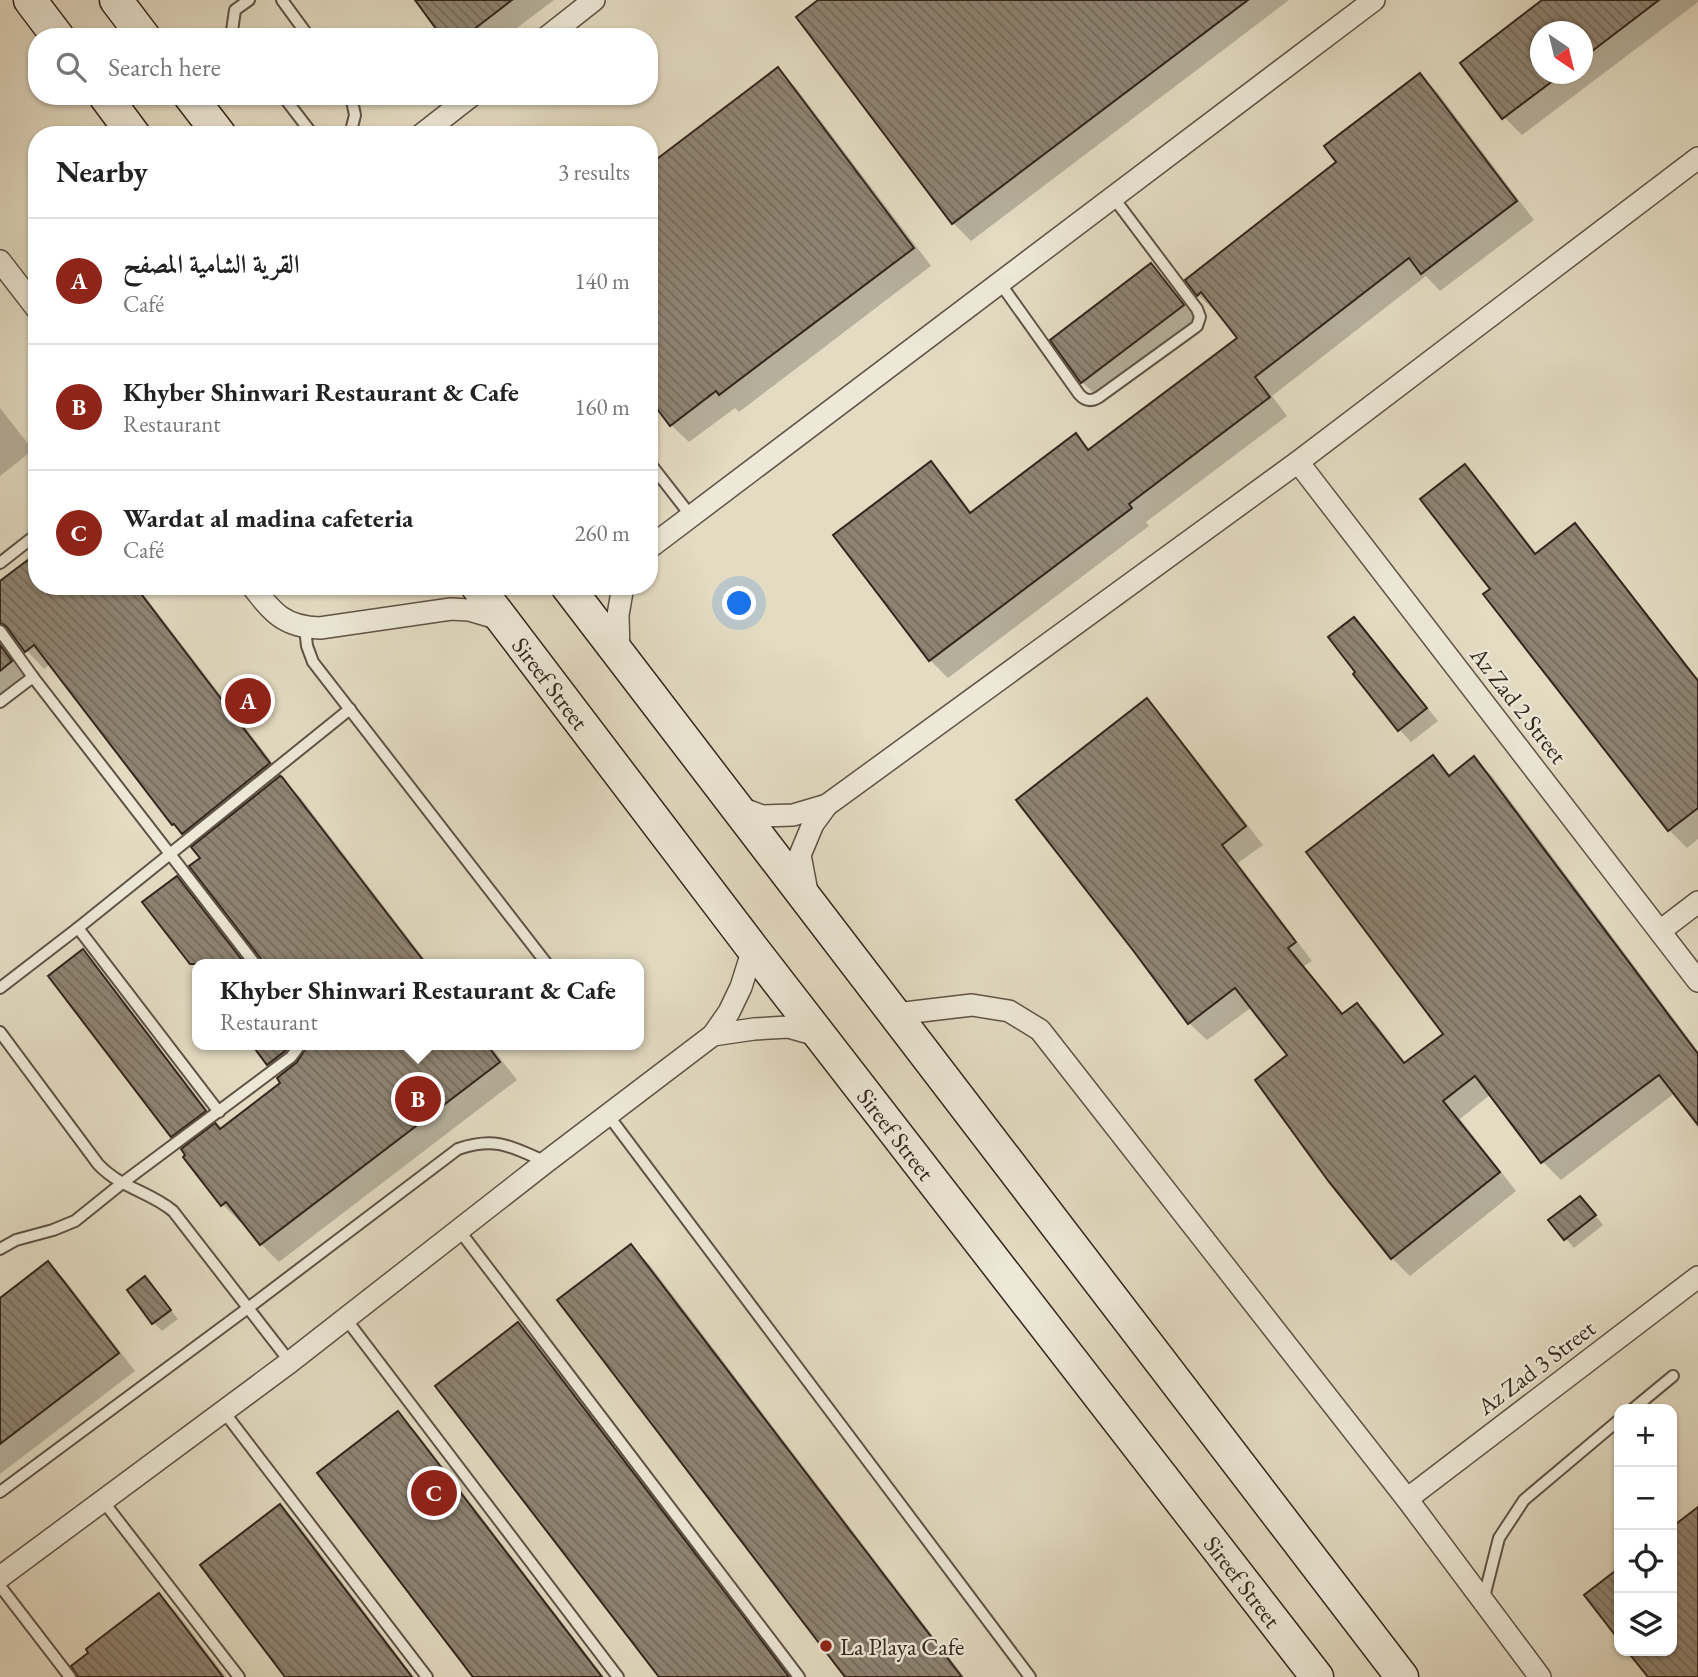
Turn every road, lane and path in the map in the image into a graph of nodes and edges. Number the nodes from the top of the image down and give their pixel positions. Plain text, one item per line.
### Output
1 (30, 0) edge
2 (116, 0) edge
3 (249, 0) edge
4 (282, 0) edge
5 (594, 0) edge
6 (1374, 0) edge
7 (51, 28) edge
8 (137, 28) edge
9 (232, 28) edge
10 (302, 28) edge
11 (558, 28) edge
12 (112, 105) edge
13 (197, 105) edge
14 (290, 105) edge
15 (353, 105) edge
16 (459, 105) edge
17 (127, 126) edge
18 (213, 126) edge
19 (306, 126) edge
20 (352, 126) edge
21 (433, 126) edge
22 (1698, 158) edge
23 (1113, 197) junction
24 (0, 261) edge
25 (1000, 283) junction
26 (28, 297) edge
27 (1298, 462) junction
28 (658, 474) edge
29 (691, 516) junction
30 (28, 541) edge
31 (658, 541) edge
32 (0, 563) edge
33 (260, 595) edge
34 (484, 595) edge
35 (574, 595) edge
36 (621, 595) edge
37 (503, 620) junction
38 (305, 628) junction
39 (0, 631) edge
40 (619, 653) junction
41 (33, 677) junction
42 (0, 702) edge
43 (350, 709) junction
44 (827, 805) junction
45 (737, 807) junction
46 (170, 854) junction
47 (808, 899) junction
48 (1698, 902) edge
49 (78, 928) junction
50 (1660, 931) junction
51 (753, 949) junction
52 (251, 959) edge
53 (543, 959) edge
54 (1698, 981) edge
55 (0, 988) edge
56 (896, 1014) junction
57 (0, 1032) edge
58 (713, 1035) junction
59 (820, 1035) junction
60 (296, 1050) edge
61 (219, 1112) junction
62 (608, 1115) junction
63 (546, 1162) junction
64 (121, 1184) junction
65 (459, 1230) junction
66 (0, 1249) edge
67 (1698, 1277) edge
68 (248, 1308) junction
69 (346, 1319) junction
70 (290, 1362) junction
71 (1672, 1376) dead end
72 (1639, 1404) edge
73 (224, 1412) junction
74 (1614, 1424) edge
75 (0, 1492) edge
76 (1407, 1499) junction
77 (103, 1501) junction
78 (0, 1577) edge
79 (0, 1586) edge
80 (1483, 1601) junction
81 (70, 1677) edge
82 (239, 1677) edge
83 (427, 1677) edge
84 (618, 1677) edge
85 (799, 1677) edge
86 (1030, 1677) edge
87 (1317, 1677) edge
88 (1402, 1677) edge
89 (1540, 1677) edge

1 - 7 main road
2 - 8 main road
3 - 9 lane
4 - 10 lane
5 - 11 street
6 - 23 street
12 - 17 main road
13 - 18 main road
14 - 19 lane
15 - 20 lane
16 - 21 street
22 - 27 street
23 - 25 street
23 - 25 lane
24 - 26 street
25 - 29 street
27 - 44 street
27 - 50 street, Az Zad 2 Street
28 - 29 lane
29 - 31 street
30 - 32 lane
33 - 38 street
34 - 37 main road, Sireef Street
35 - 40 main road
36 - 40 street
37 - 38 street
37 - 51 main road, Sireef Street
38 - 43 lane
39 - 41 lane
40 - 45 main road
41 - 42 lane
41 - 46 lane
43 - 46 lane
43 - 53 lane
44 - 45 street
44 - 47 street
45 - 47 main road
46 - 49 lane
46 - 52 lane
47 - 56 main road
48 - 50 street
49 - 55 lane
49 - 61 lane
50 - 54 street, Az Zad 2 Street
51 - 58 street
51 - 59 main road, Sireef Street
56 - 76 street
56 - 88 main road
57 - 64 lane
58 - 59 street
58 - 62 street
59 - 87 main road, Sireef Street
60 - 61 lane
61 - 64 lane
62 - 63 street
62 - 86 lane
63 - 65 street
63 - 68 lane
64 - 66 lane
64 - 68 lane
65 - 69 street
65 - 85 lane
67 - 76 street, Az Zad 3 Street
68 - 70 lane
68 - 75 lane
69 - 70 street
69 - 84 lane
70 - 73 street
71 - 72 lane
73 - 77 street
73 - 83 lane
74 - 80 lane
76 - 80 street
77 - 78 street
77 - 82 lane
79 - 81 lane
80 - 89 street

